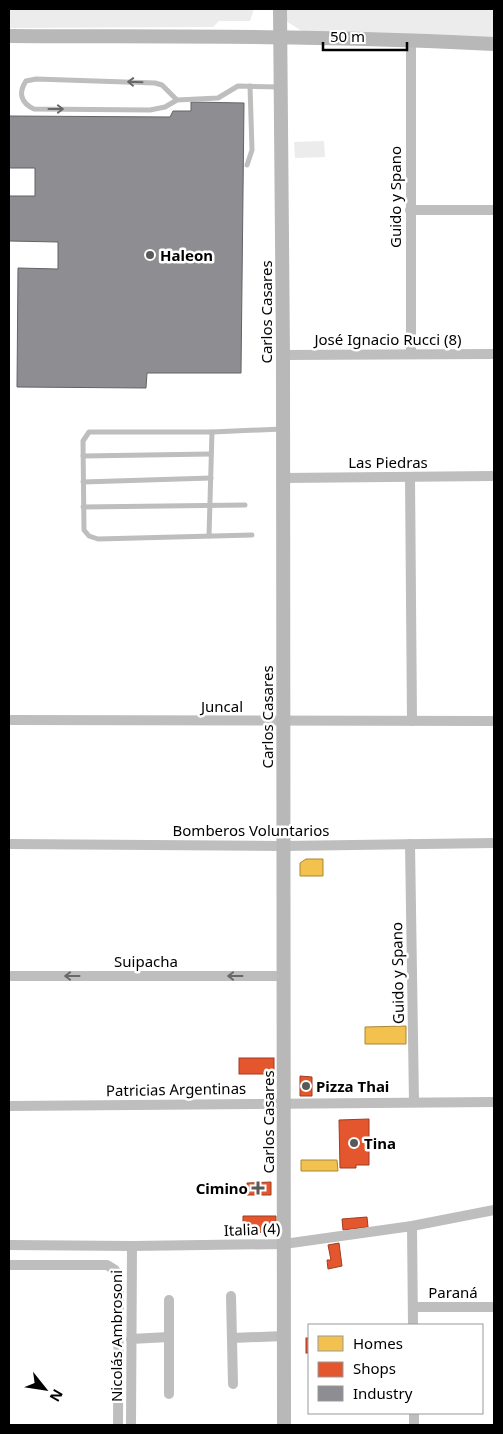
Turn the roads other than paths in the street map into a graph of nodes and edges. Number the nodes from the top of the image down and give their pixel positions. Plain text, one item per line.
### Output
1 (280, 9) edge
2 (9, 36) edge
3 (280, 37) junction
4 (411, 40) junction
5 (494, 44) edge
6 (250, 86) junction
7 (281, 88) junction
8 (177, 100) junction
9 (248, 165) dead end
10 (410, 210) junction
11 (494, 210) edge
12 (283, 354) junction
13 (411, 354) junction
14 (494, 354) edge
15 (283, 429) junction
16 (212, 432) junction
17 (211, 454) junction
18 (84, 456) junction
19 (494, 476) edge
20 (410, 477) junction
21 (211, 478) junction
22 (283, 478) junction
23 (83, 482) junction
24 (245, 505) dead end
25 (210, 506) junction
26 (83, 507) junction
27 (252, 535) dead end
28 (209, 536) junction
29 (9, 720) edge
30 (283, 721) junction
31 (412, 721) junction
32 (494, 721) edge
33 (494, 843) edge
34 (9, 844) edge
35 (410, 844) junction
36 (284, 846) junction
37 (9, 976) edge
38 (284, 976) junction
39 (414, 1102) junction
40 (494, 1102) edge
41 (284, 1103) junction
42 (9, 1106) edge
43 (494, 1210) edge
44 (412, 1226) junction
45 (284, 1244) junction
46 (9, 1245) edge
47 (132, 1246) junction
48 (9, 1265) edge
49 (231, 1296) dead end
50 (169, 1300) dead end
51 (413, 1307) junction
52 (494, 1307) edge
53 (413, 1324) edge
54 (284, 1336) junction
55 (169, 1337) junction
56 (232, 1338) junction
57 (131, 1339) junction
58 (232, 1384) dead end
59 (169, 1394) dead end
60 (118, 1425) edge
61 (131, 1425) edge
62 (284, 1425) edge

1 - 3 street, Carlos Casares
2 - 3 street
3 - 4 street
3 - 7 street, Carlos Casares
4 - 5 street
4 - 10 street, Guido y Spano
6 - 7 lane
6 - 8 lane
6 - 9 lane
7 - 12 street, Carlos Casares
8 -> 8 lane
10 - 11 street
10 - 13 street, Guido y Spano
12 - 13 street, José Ignacio Rucci (8)
12 - 15 street, Carlos Casares
13 - 14 street, José Ignacio Rucci (8)
15 - 16 lane
15 - 22 street, Carlos Casares
16 - 17 lane
16 - 18 lane
17 - 18 lane
17 - 21 lane
18 - 23 lane
19 - 20 street, Las Piedras
20 - 22 street, Las Piedras
20 - 31 street
21 - 23 lane
21 - 25 lane
22 - 30 street, Carlos Casares
23 - 26 lane
24 - 25 lane
25 - 26 lane
25 - 28 lane
26 - 28 lane
27 - 28 lane
29 - 30 street, Juncal
30 - 31 street, Juncal
30 - 36 street, Carlos Casares
31 - 32 street, Juncal
33 - 35 street, Bomberos Voluntarios
34 - 36 street, Bomberos Voluntarios
35 - 36 street, Bomberos Voluntarios
35 - 39 street, Guido y Spano
36 - 38 street, Carlos Casares
38 -> 37 street, Suipacha
38 - 41 street, Carlos Casares
39 - 40 street, Patricias Argentinas
39 - 41 street, Patricias Argentinas
41 - 42 street, Patricias Argentinas
41 - 45 street, Carlos Casares
43 - 44 street, Italia (4)
44 - 45 street, Italia (4)
44 - 51 street
45 - 47 street, Italia (4)
45 - 54 street, Carlos Casares
46 - 47 street, Italia (4)
47 - 57 street, Nicolás Ambrosoni
48 - 60 street
49 - 56 street
50 - 55 street
51 - 52 street, Paraná
51 - 53 street
54 - 56 street
54 - 62 street, Carlos Casares
55 - 57 street
55 - 59 street
56 - 58 street
57 - 61 street, Nicolás Ambrosoni

